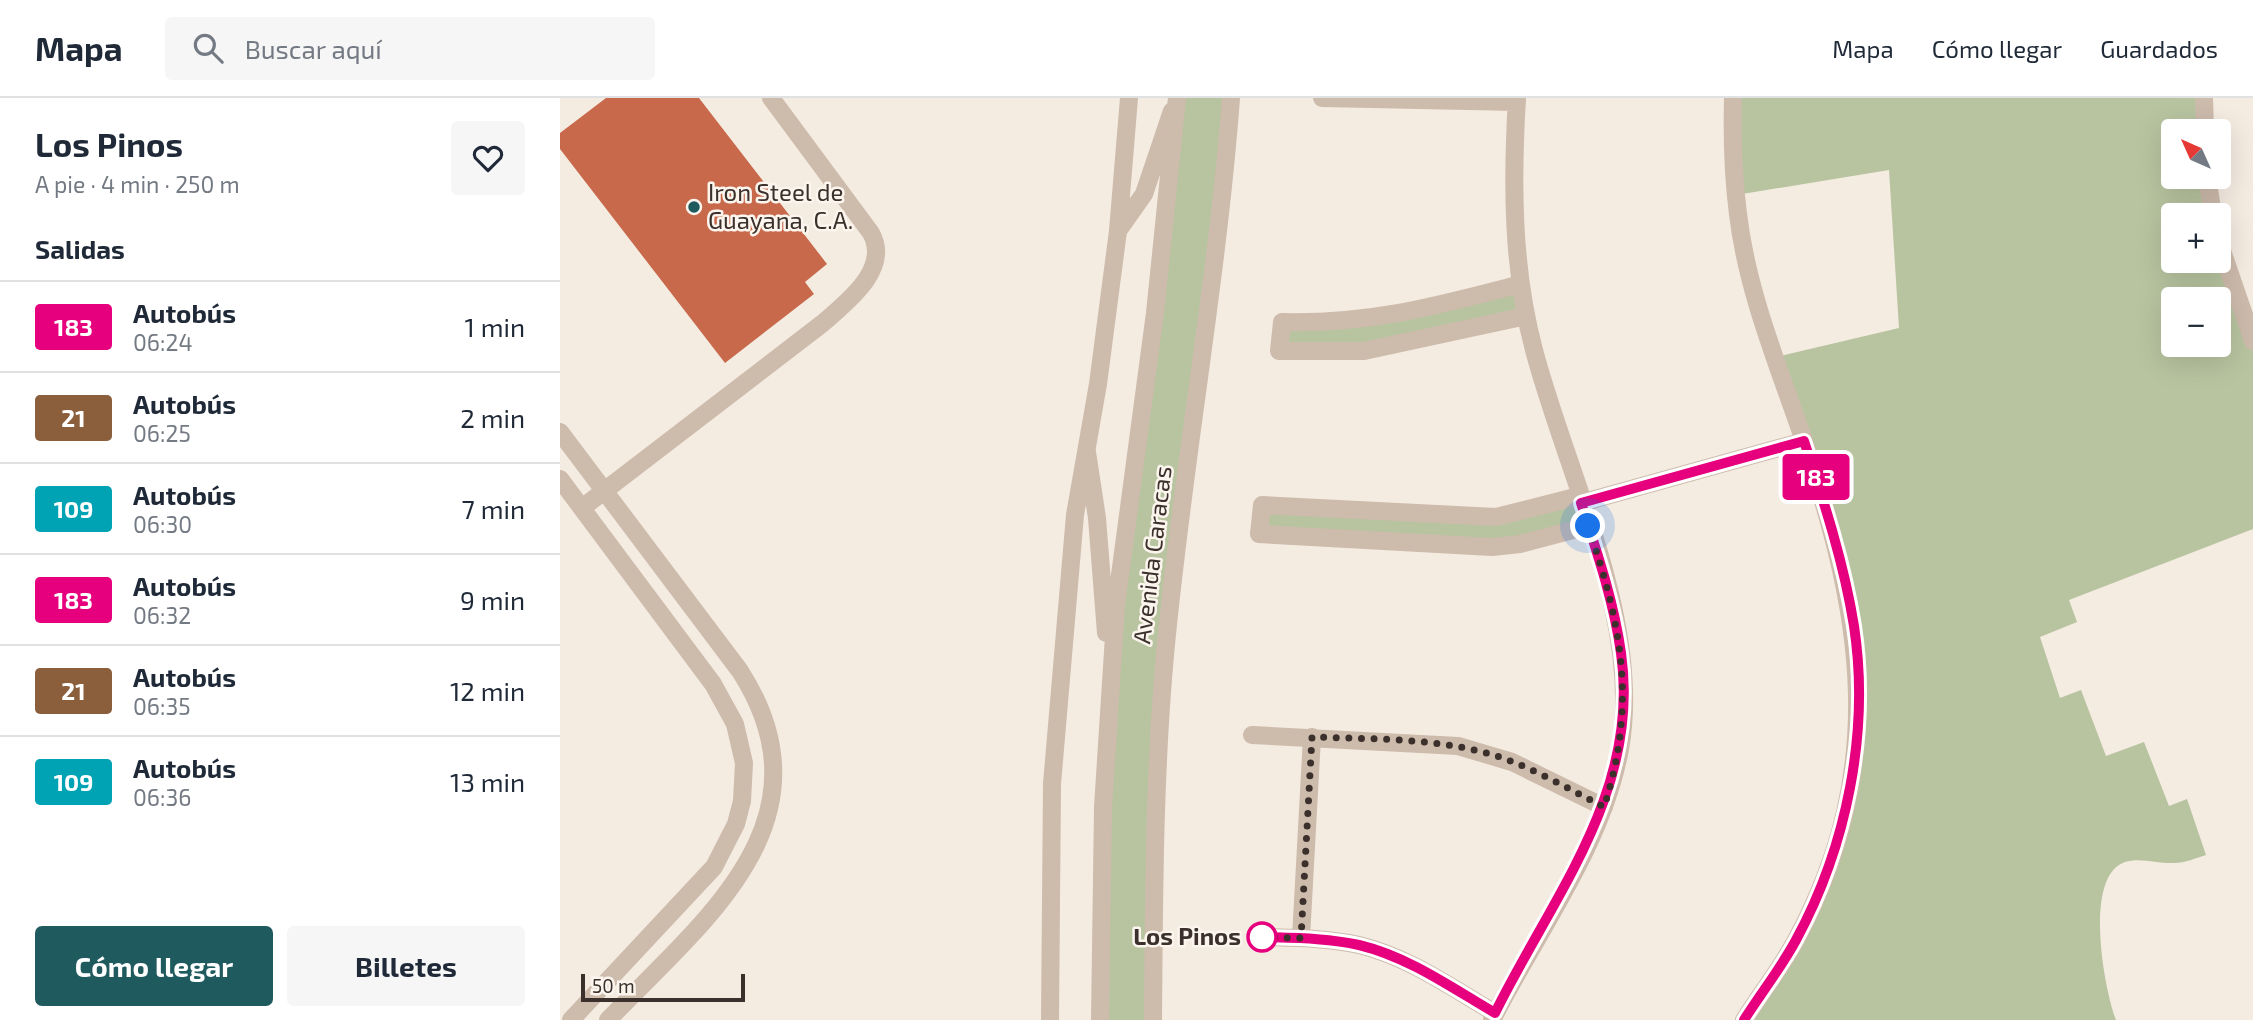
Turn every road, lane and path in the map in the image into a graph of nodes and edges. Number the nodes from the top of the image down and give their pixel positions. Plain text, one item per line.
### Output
1 (771, 98) edge
2 (1129, 98) edge
3 (1177, 98) edge
4 (1231, 98) edge
5 (1322, 98) edge
6 (1733, 98) edge
7 (2203, 98) edge
8 (1517, 100) edge
9 (2204, 119) edge
10 (1118, 231) junction
11 (2230, 273) edge
12 (1521, 284) junction
13 (1525, 316) junction
14 (2253, 341) edge
15 (560, 432) edge
16 (1804, 441) junction
17 (1087, 453) junction
18 (560, 479) edge
19 (604, 490) junction
20 (1580, 500) junction
21 (582, 508) junction
22 (1588, 526) junction
23 (1112, 695) junction
24 (1252, 735) dead end
25 (1312, 737) junction
26 (1604, 807) junction
27 (654, 934) junction
28 (1262, 937) dead end
29 (1301, 938) junction
30 (674, 951) junction
31 (1493, 1017) edge
32 (571, 1020) edge
33 (608, 1020) edge
34 (1050, 1020) edge
35 (1100, 1020) edge
36 (1153, 1020) edge
37 (1744, 1020) edge

1 - 19 street
2 - 10 street
3 - 10 street
3 - 23 street, Avenida Caracas
4 - 36 street, Avenida Caracas
5 - 8 street
6 - 16 street
7 - 9 street
8 - 12 street
10 - 17 street
11 - 14 street
12 - 13 street
12 - 13 street
13 - 20 street
15 - 19 street
16 - 20 street
16 - 37 street
17 - 23 street
17 - 34 street
18 - 21 street
19 - 21 street
19 - 30 street
20 - 22 street
20 - 22 street
21 - 27 street
22 - 26 street
23 - 35 street, Avenida Caracas
24 - 25 street
25 - 26 street
25 - 29 street
26 - 31 street
27 - 30 street
27 - 32 street
28 - 29 street
29 - 31 street
30 - 33 street

